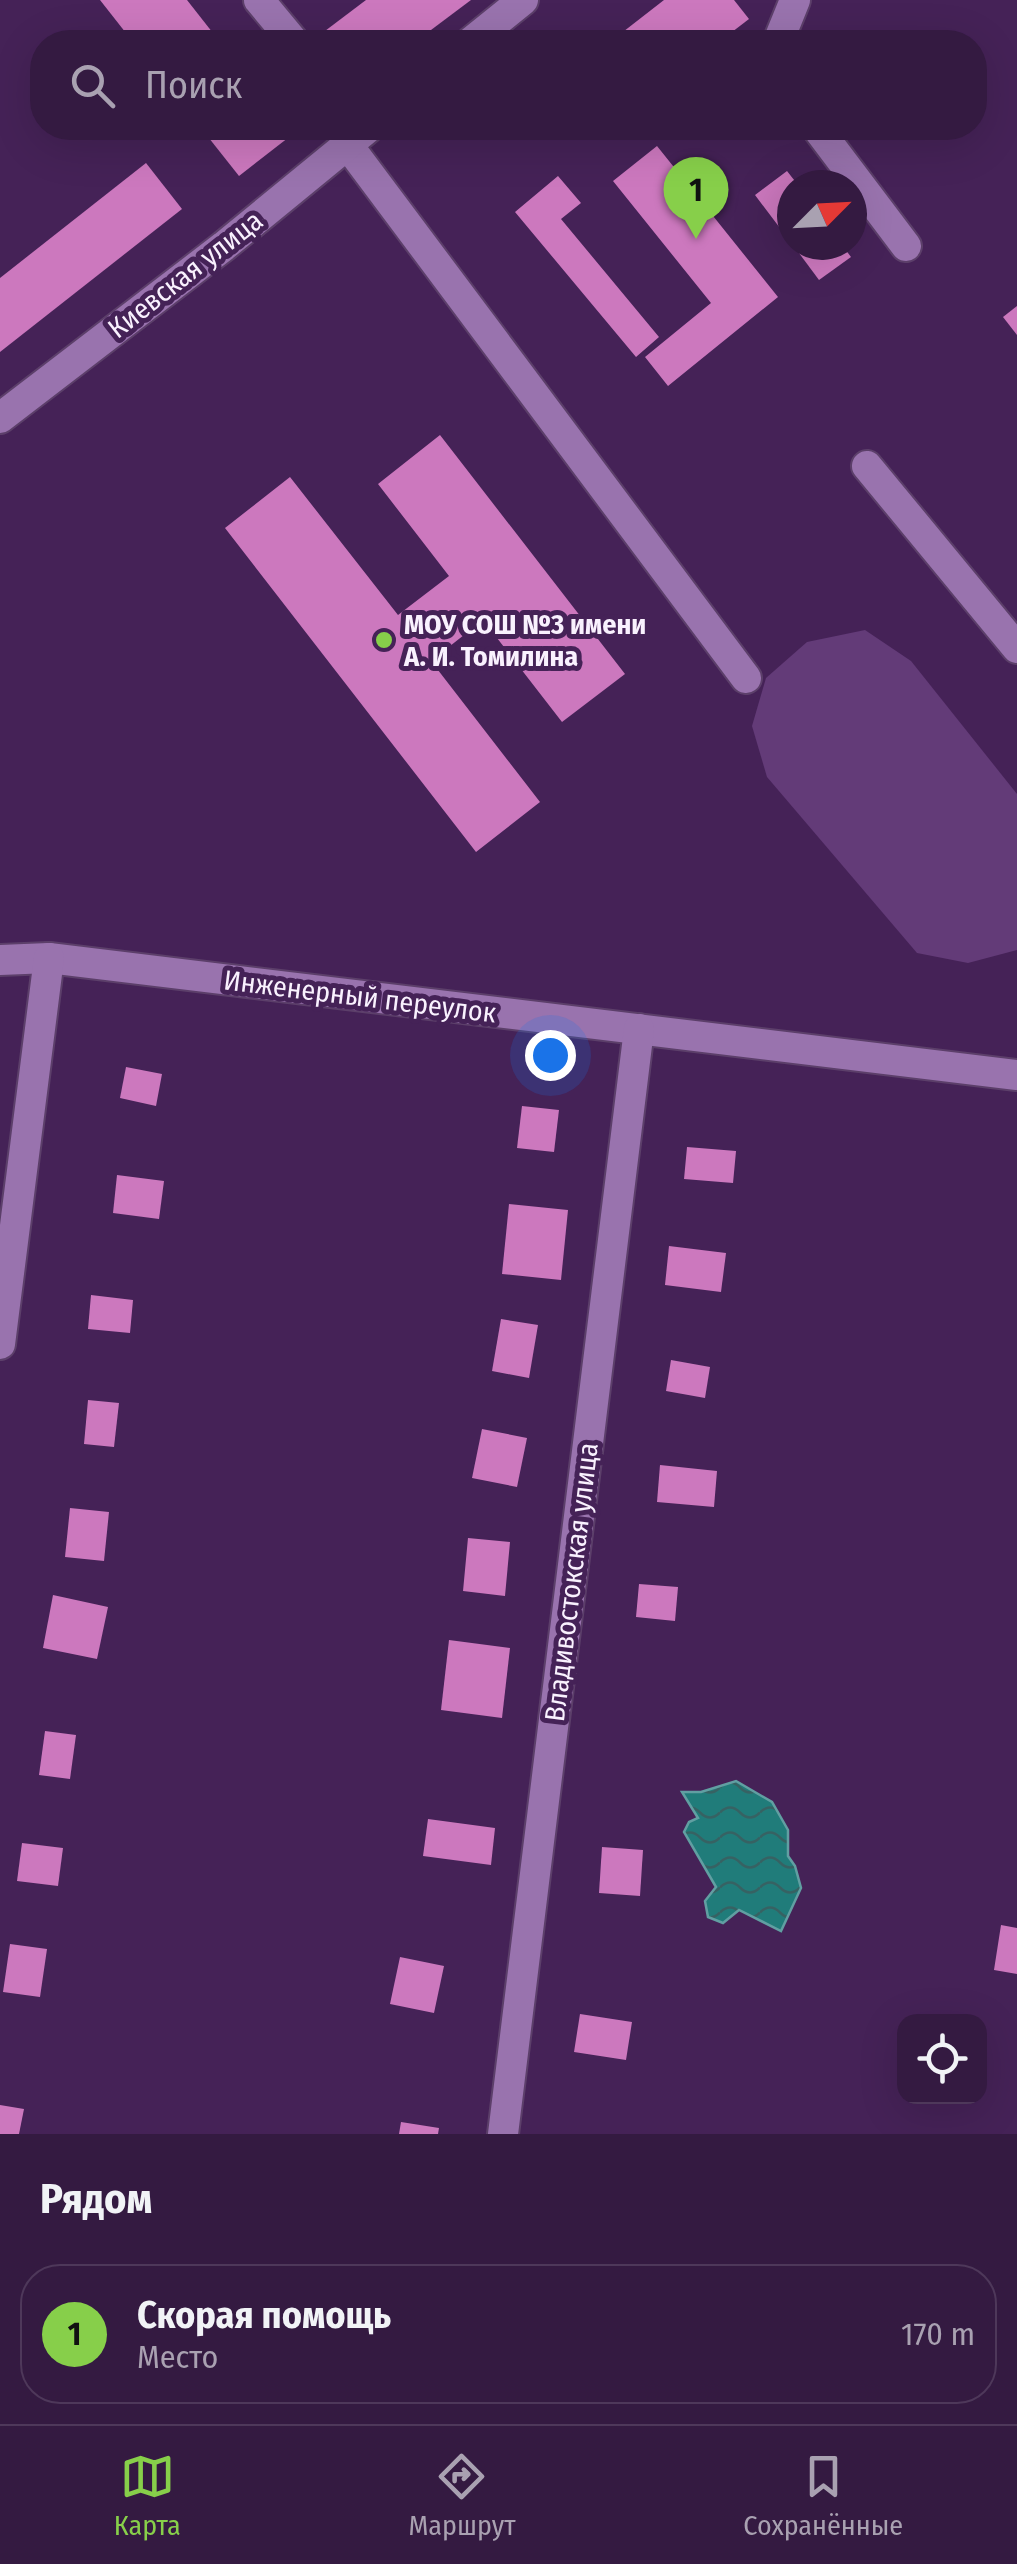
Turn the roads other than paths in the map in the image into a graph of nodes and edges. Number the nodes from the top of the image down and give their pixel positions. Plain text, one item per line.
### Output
1 (259, 0) edge
2 (523, 0) edge
3 (795, 0) edge
4 (284, 30) edge
5 (486, 30) edge
6 (783, 30) edge
7 (351, 140) edge
8 (367, 140) edge
9 (826, 140) edge
10 (906, 246) dead end
11 (0, 418) edge
12 (867, 466) dead end
13 (1017, 648) edge
14 (746, 678) dead end
15 (49, 958) junction
16 (0, 960) edge
17 (639, 1030) junction
18 (1017, 1075) edge
19 (0, 1344) edge
20 (503, 2134) edge

1 - 4 street
2 - 5 street
3 - 6 street
7 - 11 street, Киевская улица
8 - 14 street
9 - 10 street
12 - 13 street
15 - 16 street, Инженерный переулок
15 - 17 street, Инженерный переулок
15 - 19 street
17 - 18 street, Инженерный переулок
17 - 20 street, Владивостокская улица

